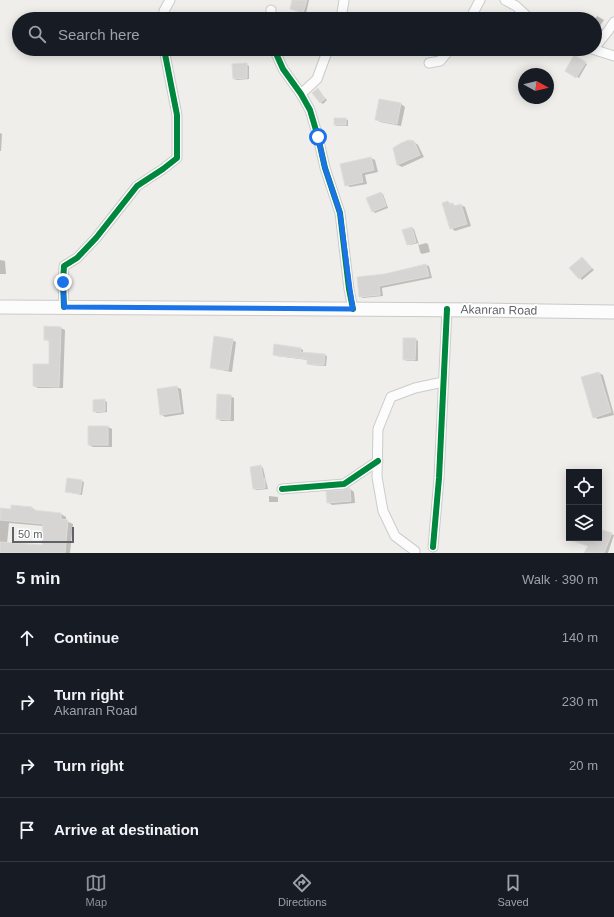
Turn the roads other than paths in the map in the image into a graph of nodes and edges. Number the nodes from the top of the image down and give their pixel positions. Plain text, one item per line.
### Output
1 (170, 0) edge
2 (344, 0) edge
3 (480, 0) edge
4 (505, 0) edge
5 (164, 12) edge
6 (342, 12) edge
7 (474, 12) edge
8 (522, 12) edge
9 (614, 22) edge
10 (602, 38) edge
11 (602, 52) edge
12 (165, 56) edge
13 (277, 56) edge
14 (325, 56) edge
15 (444, 56) edge
16 (614, 56) edge
17 (429, 64) dead end
18 (301, 94) junction
19 (0, 307) edge
20 (64, 307) junction
21 (353, 309) junction
22 (447, 310) junction
23 (614, 312) edge
24 (443, 382) junction
25 (378, 461) junction
26 (282, 489) dead end
27 (433, 547) dead end
28 (415, 551) dead end

1 - 5 street
2 - 6 street
3 - 7 street
4 - 8 street
9 - 10 street
11 - 16 street
12 - 20 street
13 - 18 street
14 - 18 street
15 - 17 street
18 - 21 street
19 - 20 main road, Akanran Road
20 - 21 main road, Akanran Road
21 - 22 main road, Akanran Road
22 - 23 main road, Akanran Road
22 - 24 street
24 - 25 street
24 - 27 street
25 - 26 street
25 - 28 street

